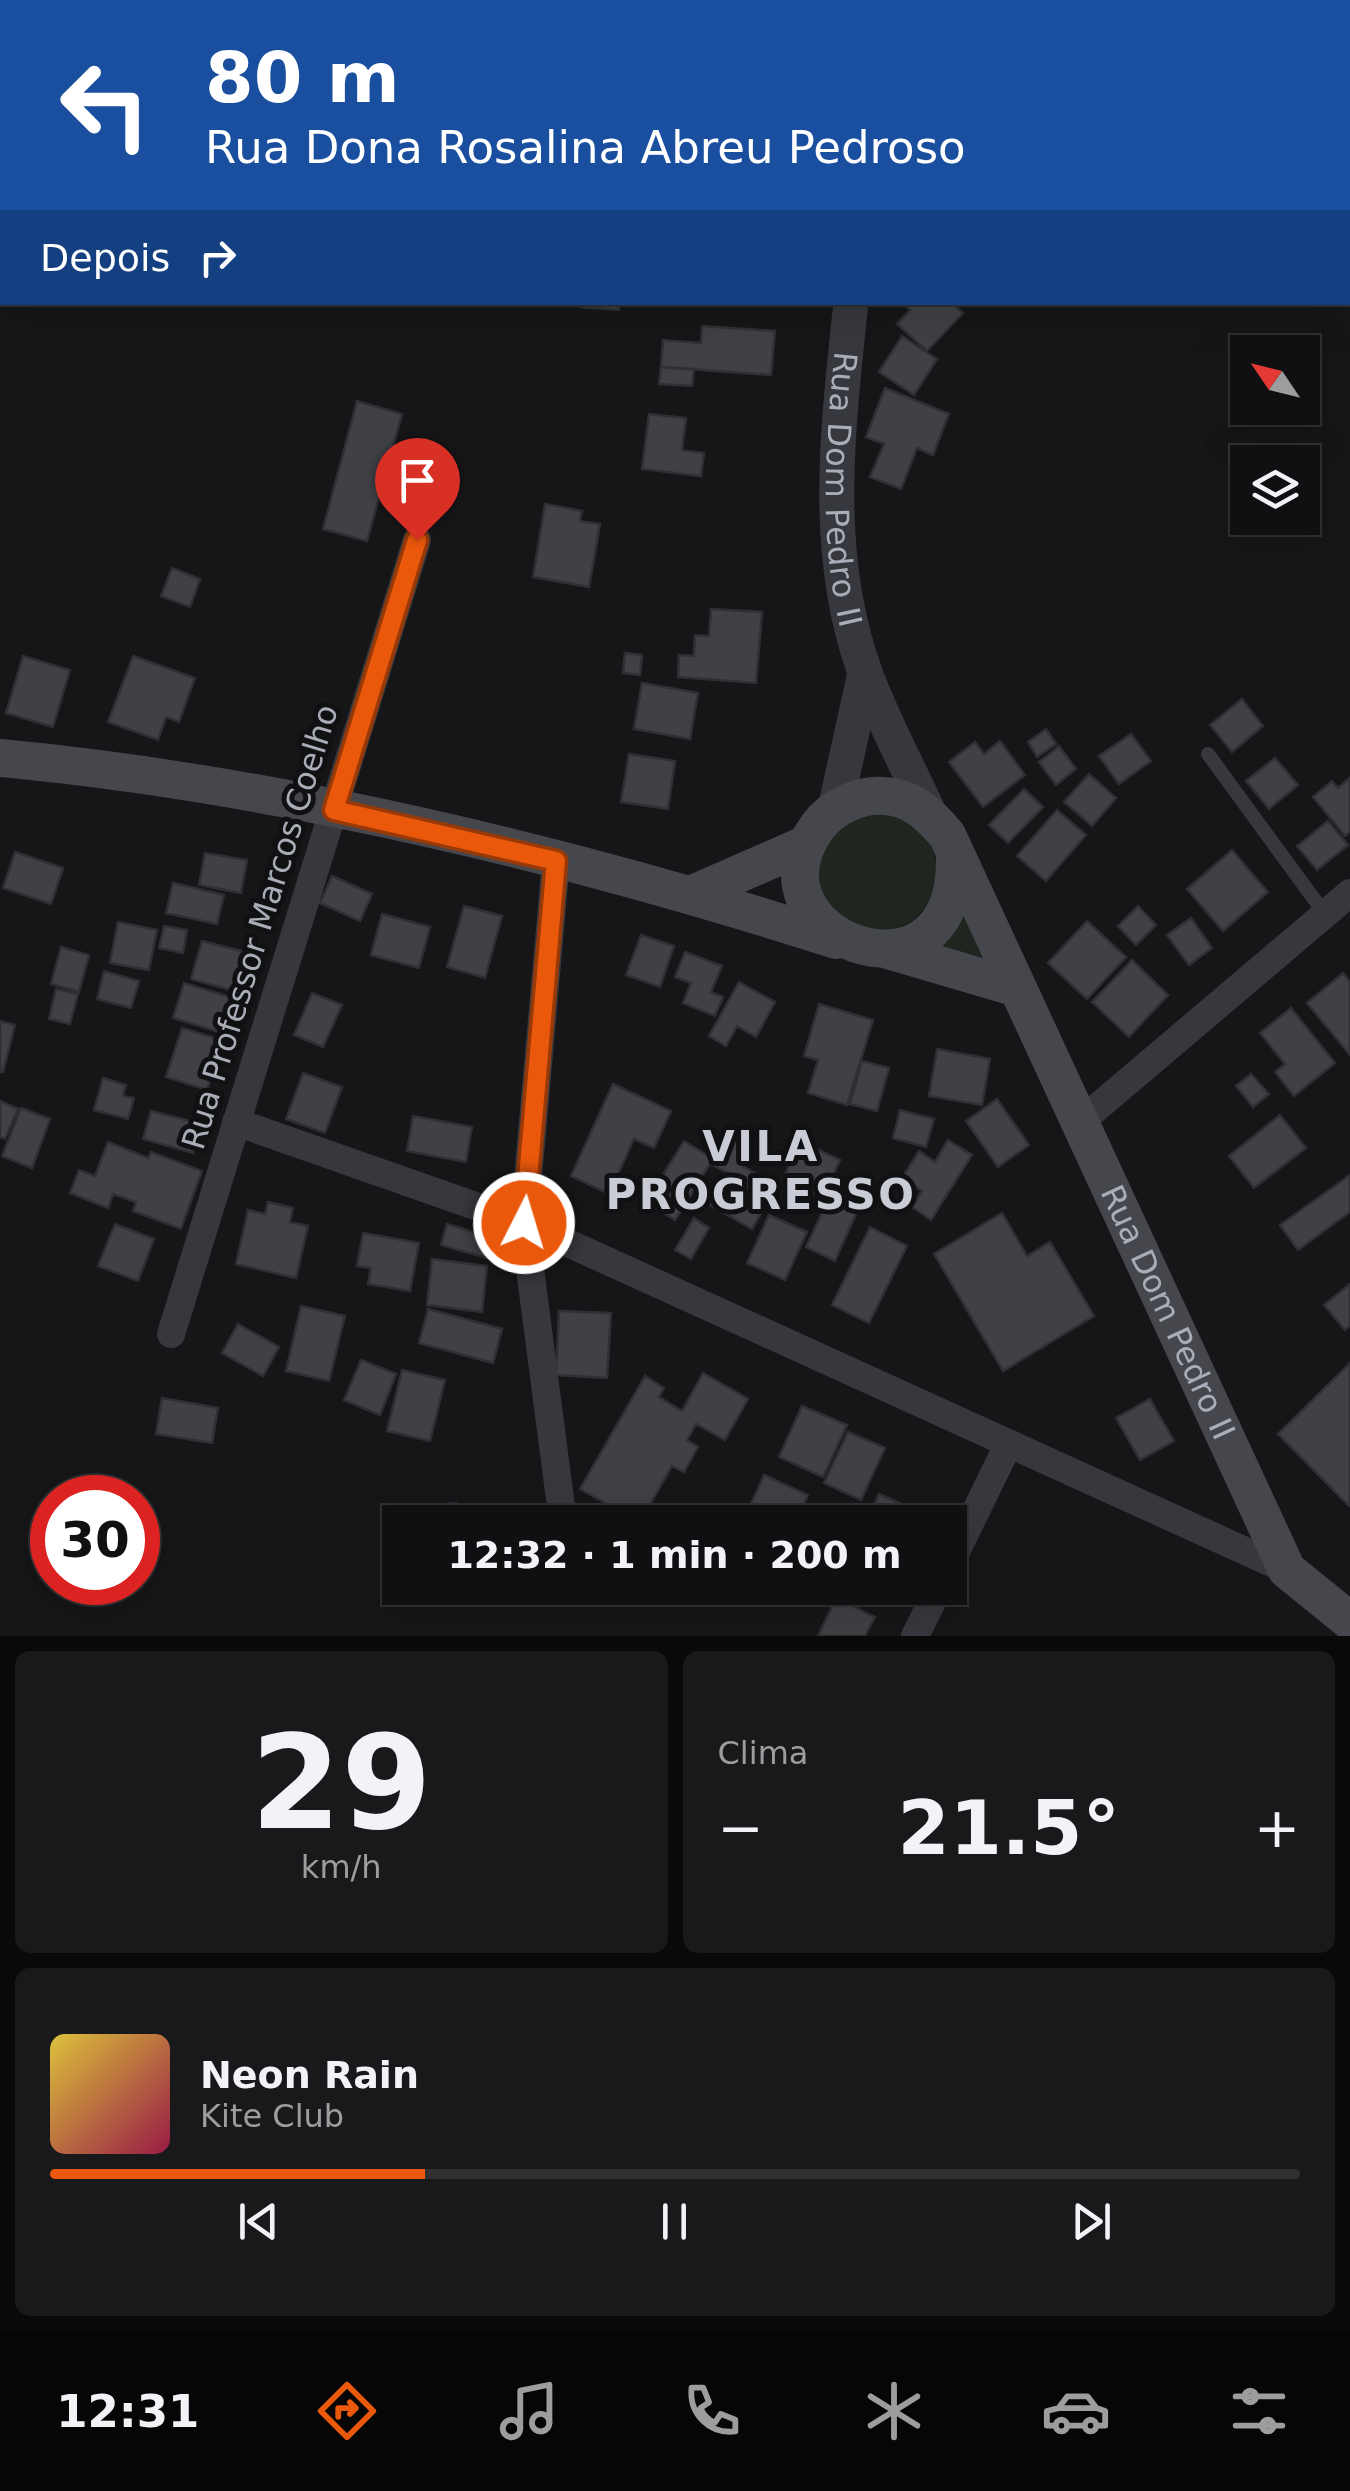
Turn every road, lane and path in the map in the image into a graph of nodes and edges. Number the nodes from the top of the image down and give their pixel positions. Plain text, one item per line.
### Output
1 (850, 305) edge
2 (417, 540) dead end
3 (865, 673) junction
4 (1208, 754) dead end
5 (0, 758) edge
6 (835, 809) junction
7 (334, 810) junction
8 (930, 815) junction
9 (807, 844) junction
10 (956, 860) junction
11 (556, 861) junction
12 (1350, 893) edge
13 (694, 894) junction
14 (1325, 914) junction
15 (844, 942) junction
16 (888, 950) junction
17 (1014, 987) junction
18 (236, 1122) junction
19 (1080, 1122) junction
20 (524, 1223) junction
21 (171, 1334) dead end
22 (1009, 1443) junction
23 (561, 1505) edge
24 (967, 1529) edge
25 (1287, 1570) junction
26 (930, 1605) edge
27 (1350, 1621) edge
28 (915, 1636) edge

1 - 3 street, Rua Dom Pedro II
2 - 7 street, Rua Professor Marcos Coelho
3 - 6 street, Rua Dom Pedro II
3 - 8 street, Rua Dom Pedro II
4 - 14 lane
5 - 7 main road
6 - 8 main road
6 - 9 main road, Rua Dom Pedro II
7 - 11 main road
7 - 18 street, Rua Professor Marcos Coelho
8 - 10 main road, Rua Dom Pedro II
9 - 13 main road
9 - 15 main road
10 - 16 main road
10 - 17 main road, Rua Dom Pedro II
11 - 13 main road
11 - 20 street
12 - 14 street
13 - 15 main road
14 - 19 street
15 - 16 main road
16 - 17 main road
17 - 19 main road, Rua Dom Pedro II
18 - 20 street
18 - 21 street, Rua Professor Marcos Coelho
19 - 25 main road, Rua Dom Pedro II
20 - 22 street
20 - 23 street
22 - 24 street
22 - 25 street
25 - 27 main road, Rua Dom Pedro II
26 - 28 street

